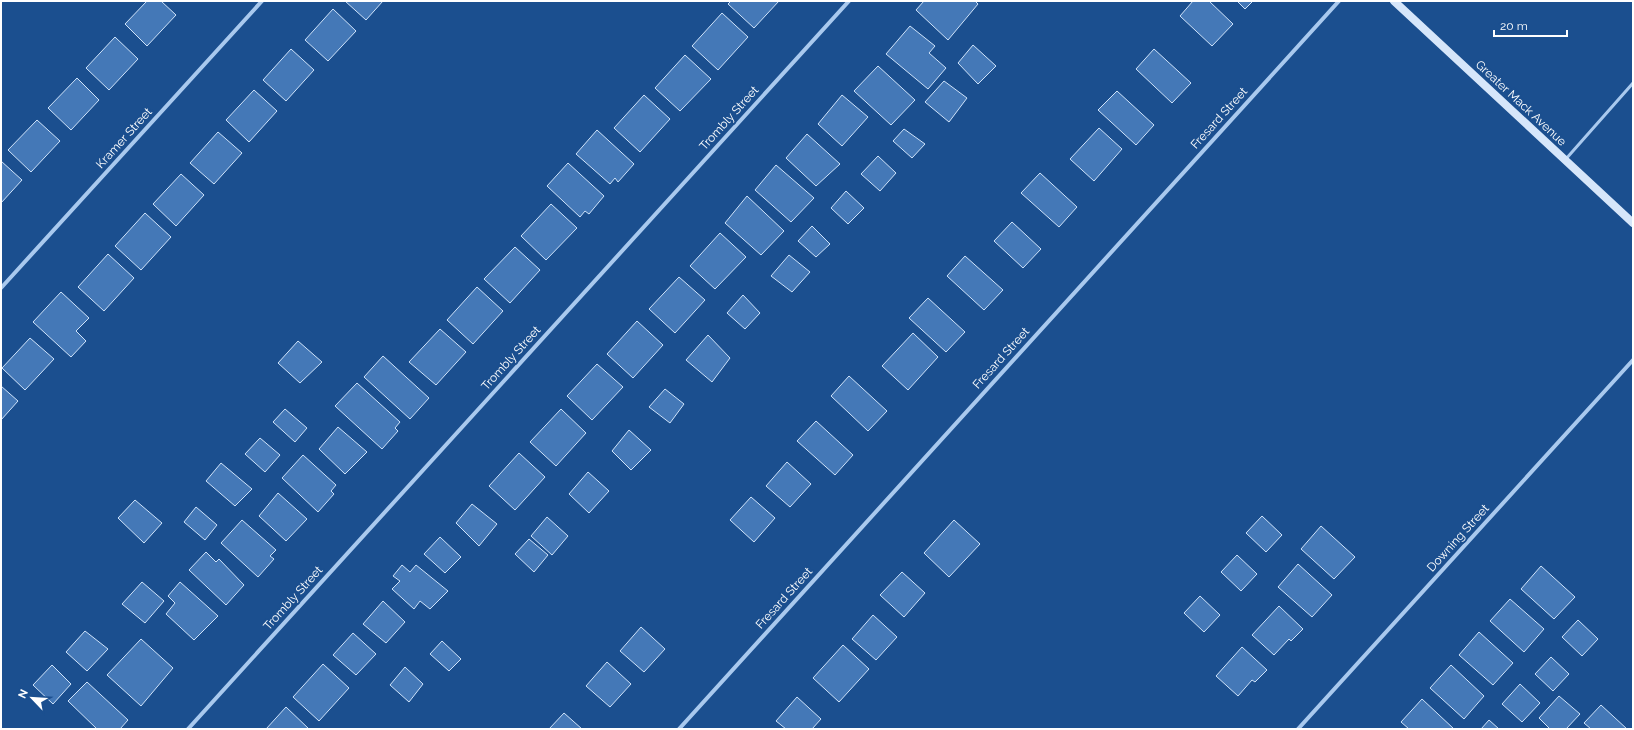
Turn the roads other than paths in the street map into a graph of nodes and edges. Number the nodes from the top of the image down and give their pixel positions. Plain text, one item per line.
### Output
1 (262, 1) edge
2 (849, 1) edge
3 (1339, 1) edge
4 (1394, 1) edge
5 (1633, 83) edge
6 (1565, 160) junction
7 (1633, 223) edge
8 (1, 288) edge
9 (1633, 360) edge
10 (188, 729) edge
11 (678, 729) edge
12 (1298, 729) edge

1 - 8 street, Kramer Street
2 - 10 street, Trombly Street
3 - 11 street, Fresard Street
4 - 6 street, Greater Mack Avenue
5 - 6 lane
6 - 7 street, Greater Mack Avenue
9 - 12 street, Downing Street

